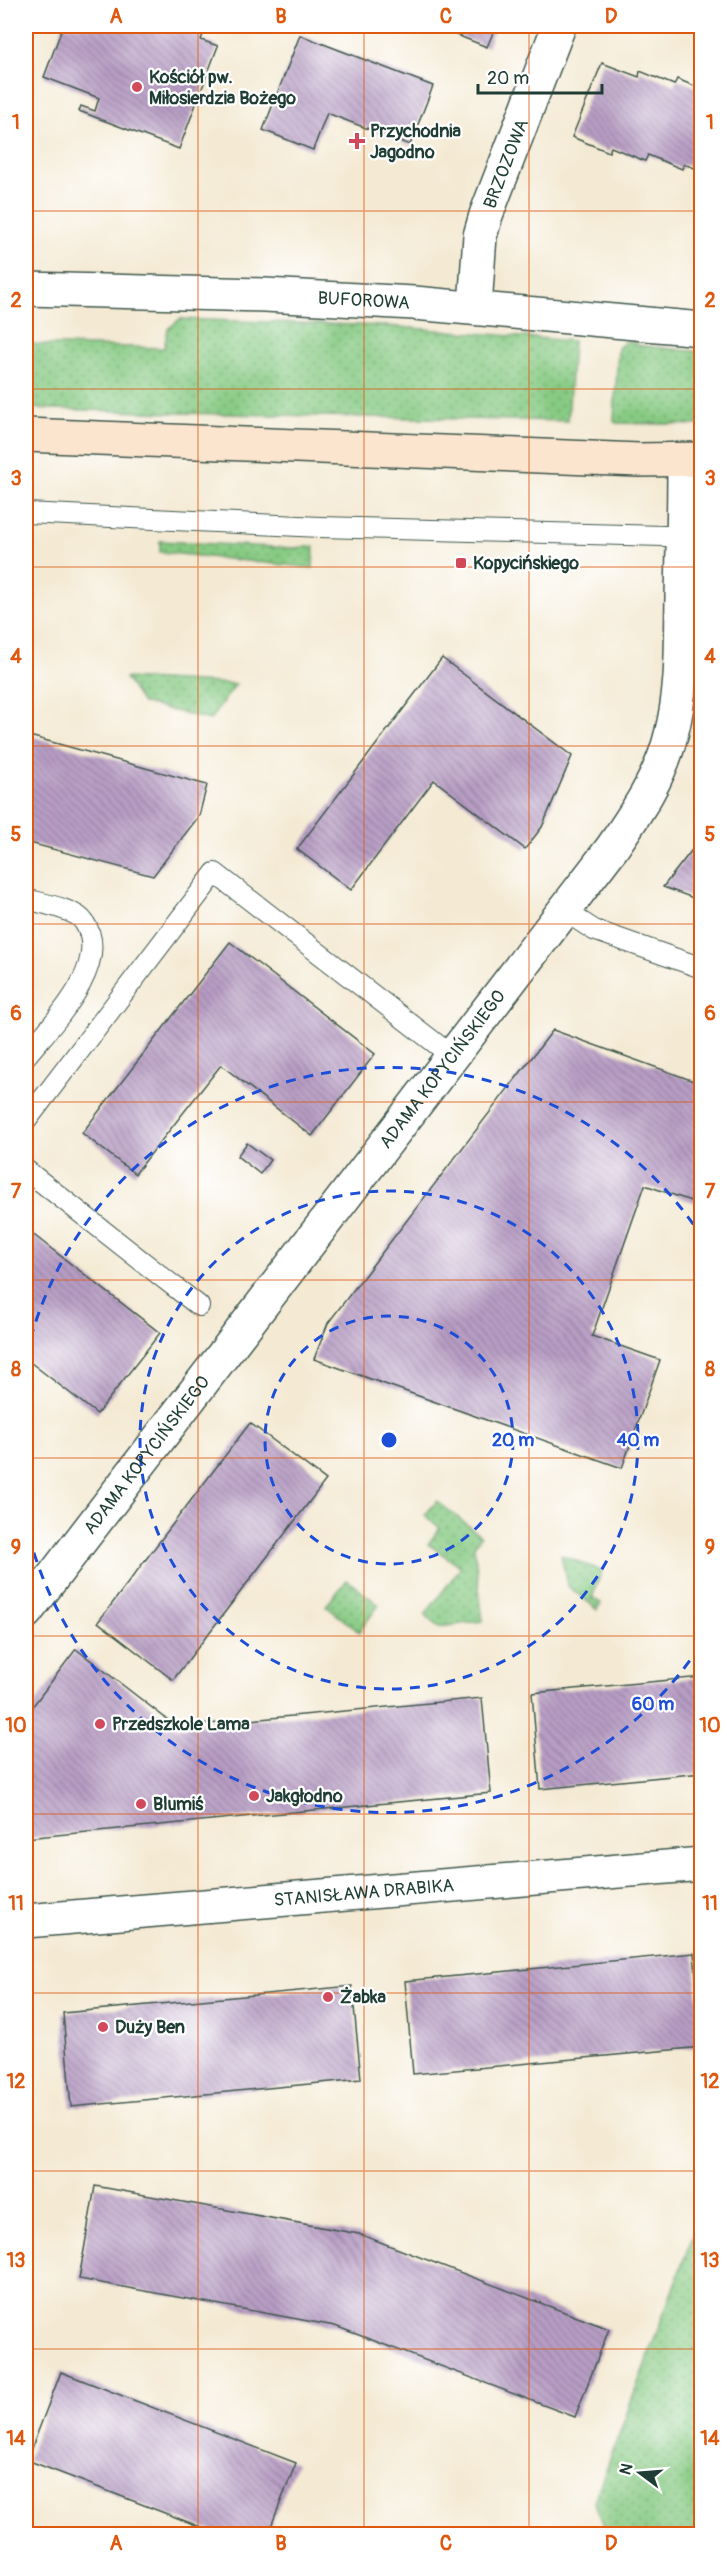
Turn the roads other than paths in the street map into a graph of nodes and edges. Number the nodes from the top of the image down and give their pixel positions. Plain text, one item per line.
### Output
1 (559, 26) edge
2 (26, 289) edge
3 (475, 306) junction
4 (702, 329) edge
5 (26, 435) edge
6 (693, 460) edge
7 (26, 513) edge
8 (692, 537) edge
9 (26, 899) edge
10 (563, 910) junction
11 (702, 969) edge
12 (26, 1056) edge
13 (452, 1056) junction
14 (26, 1121) edge
15 (26, 1170) edge
16 (199, 1306) dead end
17 (26, 1612) edge
18 (702, 1864) edge
19 (26, 1921) edge

1 - 3 street, BRZOZOWA
2 - 3 street, BUFOROWA
3 - 4 street, BUFOROWA
5 - 6 main road
6 - 8 street, ADAMA KOPYCIŃSKIEGO
7 - 8 lane
8 - 10 street, ADAMA KOPYCIŃSKIEGO
9 - 12 lane
10 - 11 lane
10 - 13 street, ADAMA KOPYCIŃSKIEGO
13 - 14 lane
13 - 17 street, ADAMA KOPYCIŃSKIEGO
15 - 16 lane
18 - 19 street, STANISŁAWA DRABIKA

